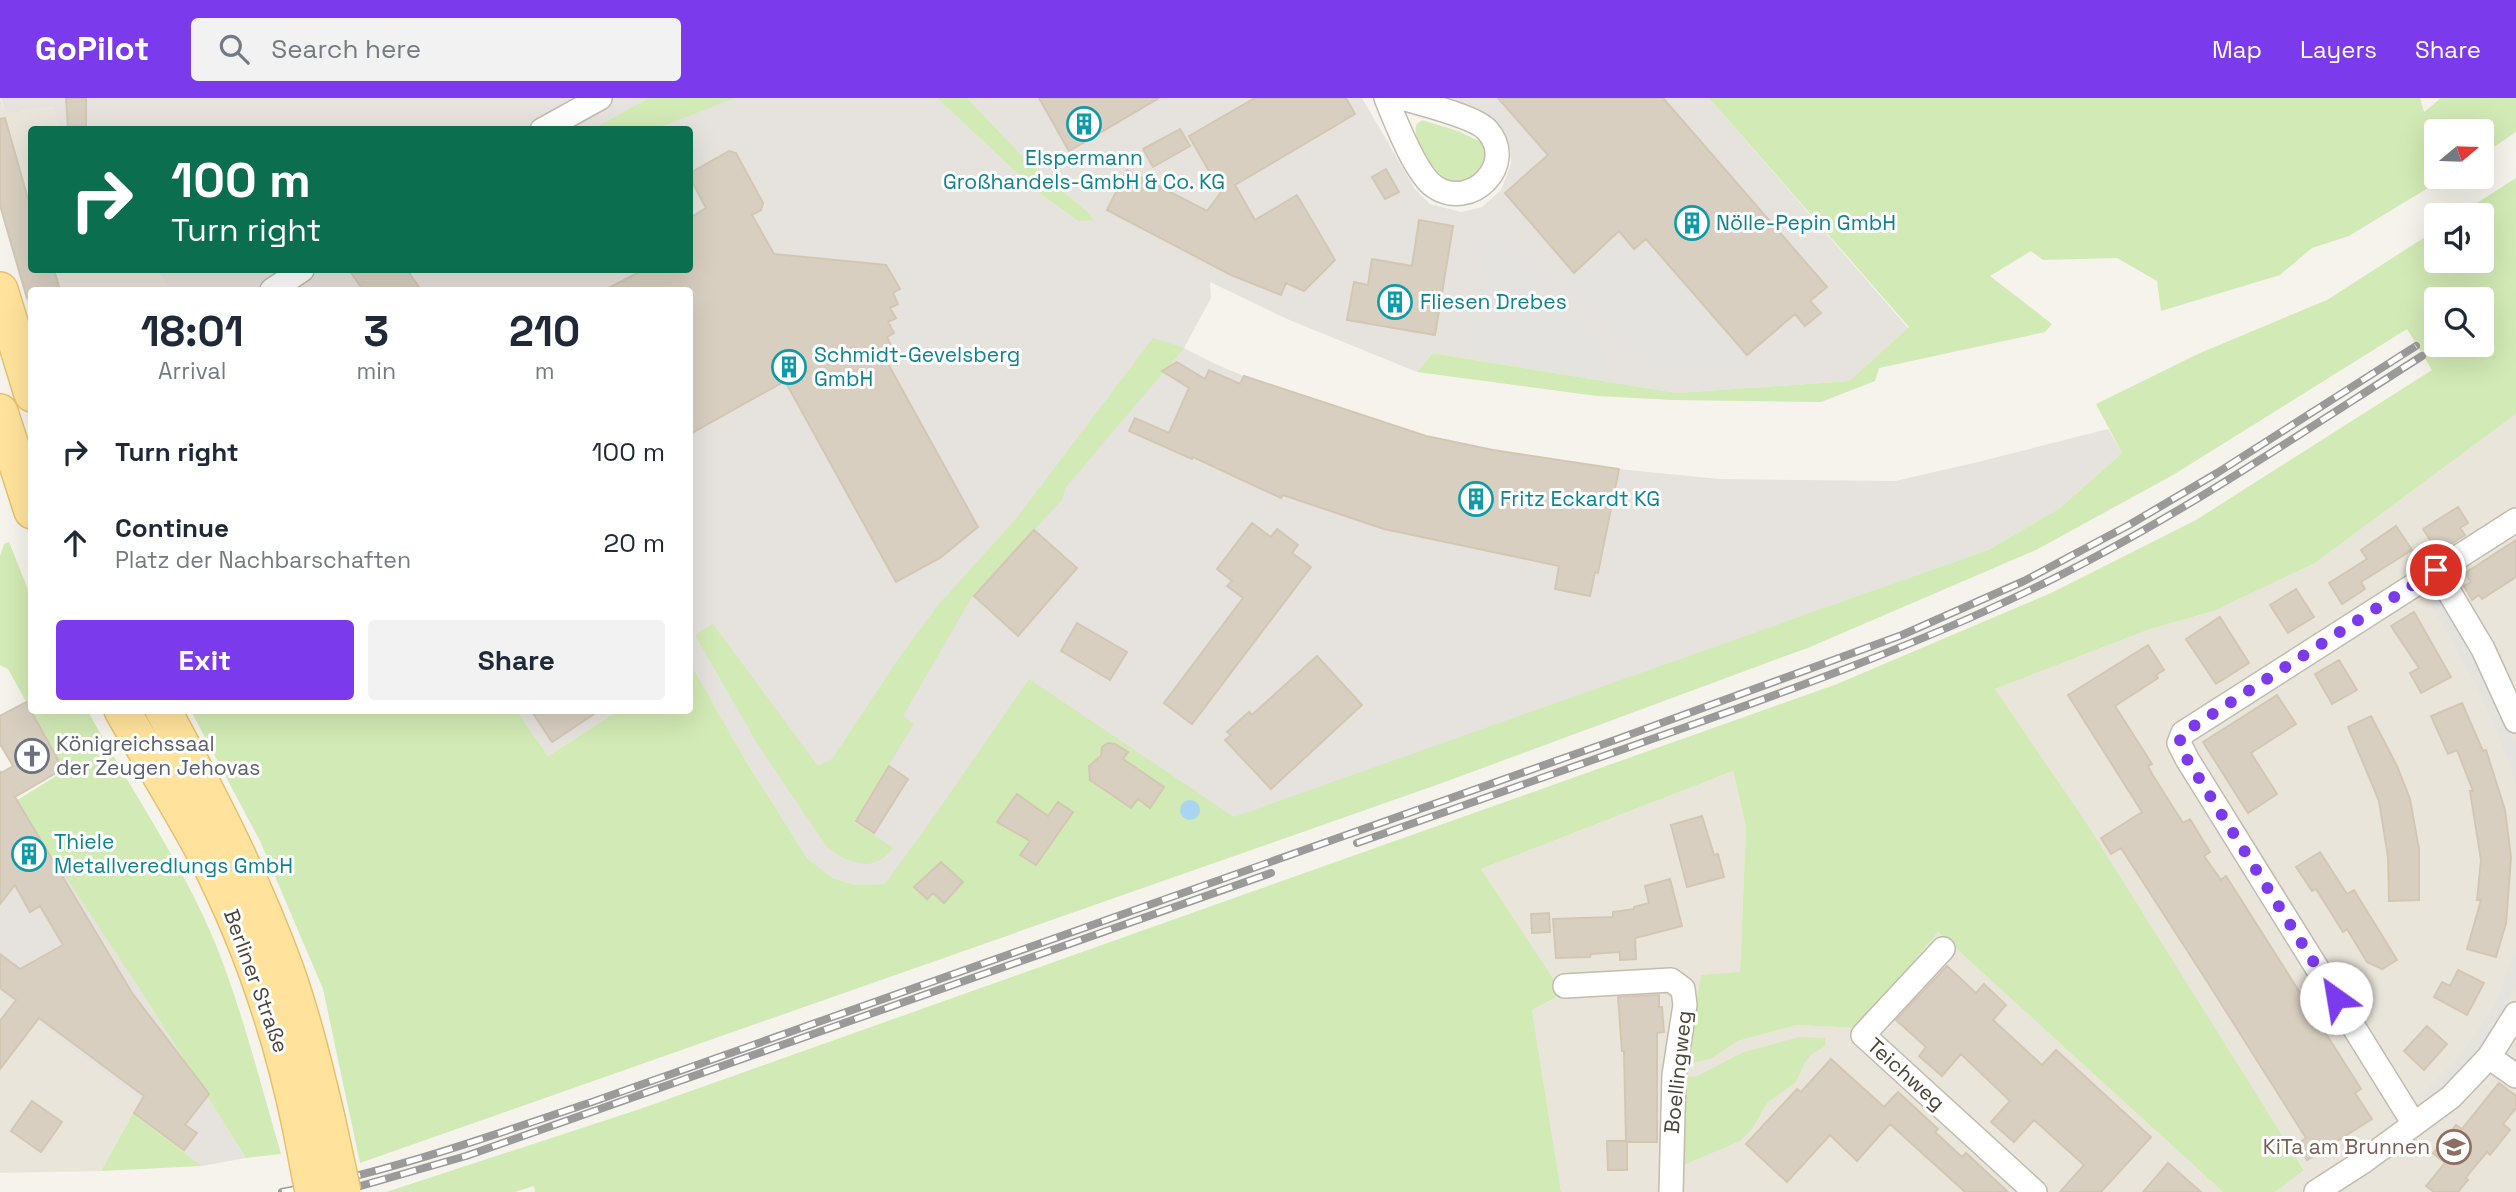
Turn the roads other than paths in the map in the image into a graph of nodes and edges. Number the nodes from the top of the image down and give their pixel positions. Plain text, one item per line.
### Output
1 (600, 98) edge
2 (1386, 98) edge
3 (1402, 98) edge
4 (549, 126) edge
5 (298, 273) edge
6 (276, 287) edge
7 (0, 290) edge
8 (28, 381) edge
9 (0, 412) edge
10 (17, 472) edge
11 (28, 501) edge
12 (2516, 520) edge
13 (2436, 570) junction
14 (124, 714) edge
15 (165, 714) edge
16 (2516, 721) edge
17 (1943, 949) dead end
18 (1565, 986) dead end
19 (2516, 1014) edge
20 (2489, 1057) junction
21 (2516, 1076) edge
22 (314, 1121) junction
23 (2414, 1124) junction
24 (313, 1192) edge
25 (343, 1192) edge
26 (1671, 1192) edge
27 (2035, 1192) edge
28 (2316, 1192) edge

1 - 4 street
2 - 3 street
5 - 6 street
7 - 8 main road
9 - 10 main road
10 - 11 main road
12 - 13 street
13 - 16 street
13 - 23 street
14 - 22 main road, Berliner Straße
15 - 22 main road, Berliner Straße
17 - 27 street, Teichweg
18 - 26 street, Boellingweg
19 - 20 street
20 - 21 street
20 - 23 street
22 - 24 main road, Berliner Straße, bridge
22 - 25 main road, Berliner Straße, bridge
23 - 28 street

